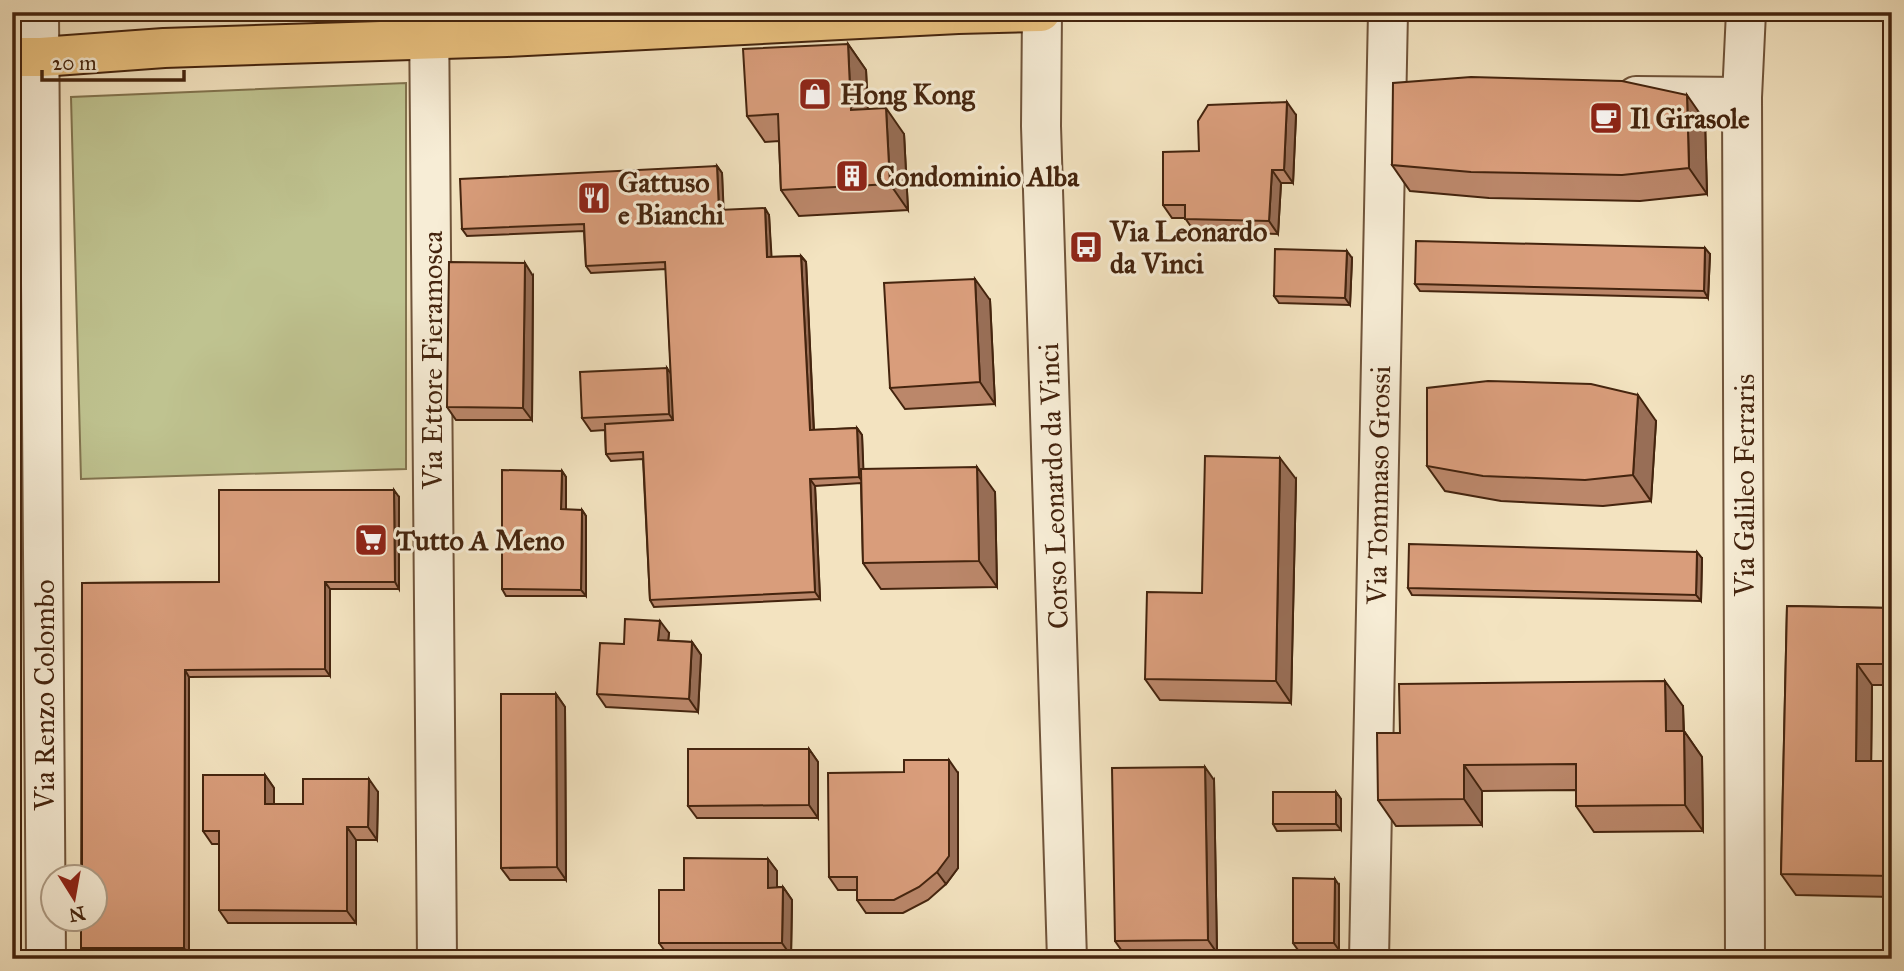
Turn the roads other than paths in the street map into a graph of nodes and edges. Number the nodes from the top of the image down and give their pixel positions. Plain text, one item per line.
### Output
1 (40, 12) edge
2 (1042, 12) edge
3 (1388, 12) edge
4 (1746, 12) edge
5 (429, 25) edge
6 (26, 57) edge
7 (1385, 92) junction
8 (1427, 92) edge
9 (1605, 95) edge
10 (1742, 97) junction
11 (46, 959) edge
12 (437, 959) edge
13 (1067, 959) edge
14 (1369, 959) edge
15 (1745, 959) edge

1 - 6 street, Via Renzo Colombo
2 - 5 main road
2 - 13 street, Corso Leonardo da Vinci
3 - 7 street, Via Tommaso Grossi
4 - 10 street, Via Galileo Ferraris
5 - 6 main road
5 - 12 street, Via Ettore Fieramosca
6 - 11 street, Via Renzo Colombo
7 - 8 street
7 - 14 street, Via Tommaso Grossi
9 - 10 street
10 - 15 street, Via Galileo Ferraris

